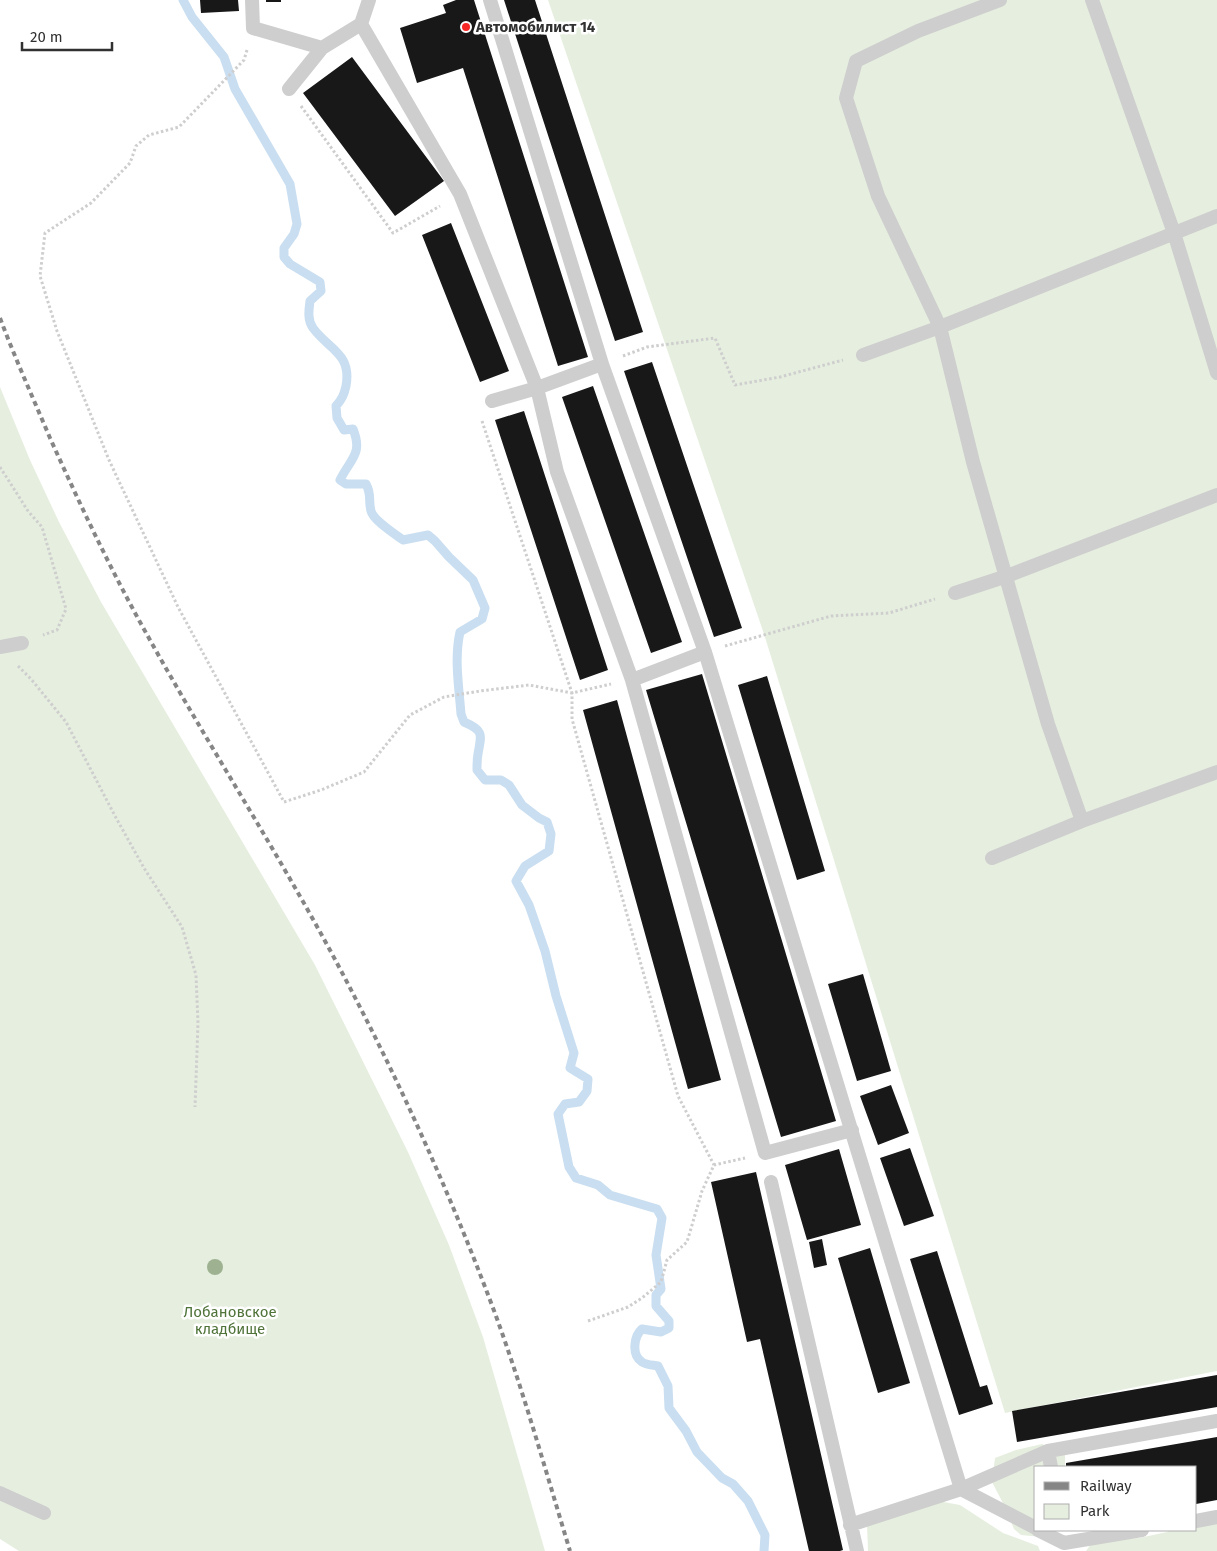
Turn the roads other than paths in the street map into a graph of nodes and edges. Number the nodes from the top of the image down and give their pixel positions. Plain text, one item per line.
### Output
1 (252, 0) edge
2 (369, 0) edge
3 (490, 0) edge
4 (1000, 0) edge
5 (1092, 0) edge
6 (361, 24) junction
7 (322, 48) junction
8 (289, 89) road end
9 (1217, 216) edge
10 (1174, 233) junction
11 (940, 327) junction
12 (863, 355) road end
13 (602, 364) junction
14 (1217, 373) edge
15 (537, 388) junction
16 (492, 401) road end
17 (1217, 495) edge
18 (1007, 576) junction
19 (955, 593) road end
20 (22, 642) road end
21 (0, 647) edge
22 (705, 652) junction
23 (632, 680) junction
24 (1217, 772) edge
25 (1082, 821) junction
26 (992, 858) dead end
27 (852, 1130) junction
28 (771, 1182) dead end
29 (1217, 1421) edge
30 (1048, 1451) junction
31 (1051, 1466) edge
32 (961, 1489) junction
33 (0, 1493) edge
34 (44, 1513) dead end
35 (1217, 1517) edge
36 (1197, 1520) edge
37 (850, 1525) junction
38 (1034, 1527) edge
39 (1043, 1531) edge
40 (1131, 1531) edge
41 (1062, 1537) edge
42 (857, 1551) edge

1 - 7 lane
2 - 6 lane
3 - 13 lane
4 - 11 lane
5 - 10 lane
6 - 7 lane
6 - 15 lane
7 - 8 lane
9 - 10 lane
10 - 11 lane
10 - 14 lane
11 - 12 lane
11 - 18 lane
13 - 15 lane
13 - 22 lane
15 - 16 lane
15 - 23 lane
17 - 18 lane
18 - 19 lane
18 - 25 lane
20 - 21 lane
22 - 23 lane
22 - 27 lane
23 - 27 lane
24 - 25 lane
25 - 26 lane
27 - 32 lane
28 - 37 lane
29 - 30 lane
30 - 31 lane
30 - 32 lane
32 - 37 lane
32 - 38 lane
33 - 34 lane
35 - 36 lane
37 - 42 lane
39 - 41 lane
40 - 41 lane

